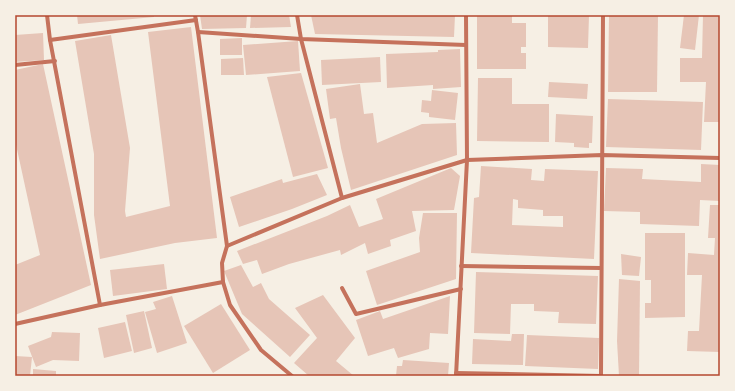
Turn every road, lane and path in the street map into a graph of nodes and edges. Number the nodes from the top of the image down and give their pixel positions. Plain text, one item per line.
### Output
1 (47, 15) edge
2 (195, 15) edge
3 (297, 15) edge
4 (466, 15) edge
5 (603, 15) edge
6 (196, 20) junction
7 (198, 32) junction
8 (301, 39) junction
9 (50, 40) junction
10 (466, 45) junction
11 (54, 61) junction
12 (15, 65) edge
13 (602, 156) junction
14 (720, 158) edge
15 (467, 160) junction
16 (342, 198) junction
17 (227, 246) junction
18 (461, 266) junction
19 (601, 268) junction
20 (223, 282) junction
21 (342, 288) dead end
22 (461, 289) junction
23 (100, 305) junction
24 (15, 324) edge
25 (456, 375) edge
26 (292, 376) edge
27 (601, 376) edge

1 - 9 street
2 - 6 street
3 - 8 street
4 - 10 street
5 - 13 street
6 - 7 street
6 - 9 street
7 - 8 street
7 - 17 street
8 - 10 street
8 - 16 street
9 - 11 street
10 - 15 street
11 - 12 street
11 - 23 street
13 - 14 street
13 - 15 street
13 - 19 street
15 - 16 street
15 - 18 street
16 - 17 street
17 - 20 street
18 - 19 street
18 - 22 street
19 - 27 street
20 - 23 street
20 - 26 street
21 - 22 street
22 - 25 street
23 - 24 street
25 - 27 street

